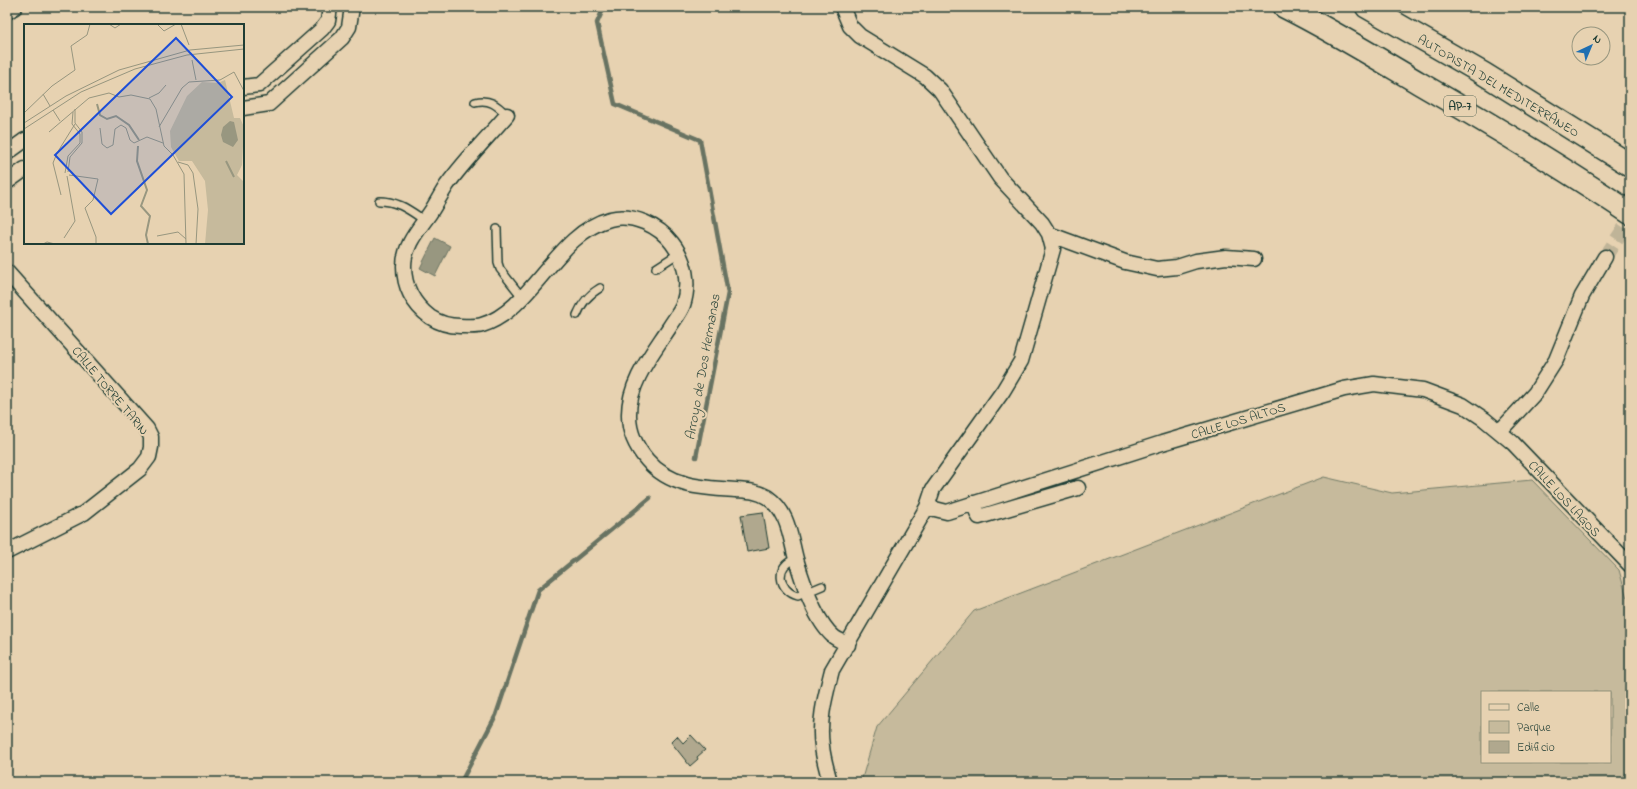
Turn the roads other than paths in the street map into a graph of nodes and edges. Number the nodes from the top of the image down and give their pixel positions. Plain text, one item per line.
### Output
1 (15, 7) edge
2 (330, 7) edge
3 (352, 7) edge
4 (842, 7) edge
5 (1285, 7) edge
6 (1367, 7) edge
7 (7, 12) edge
8 (244, 87) edge
9 (475, 102) dead end
10 (244, 108) edge
11 (507, 115) joint
12 (24, 141) edge
13 (7, 153) edge
14 (1630, 165) edge
15 (24, 170) edge
16 (7, 182) edge
17 (379, 201) dead end
18 (1630, 214) edge
19 (424, 220) junction
20 (497, 229) dead end
21 (1049, 234) junction
22 (679, 253) junction
23 (1605, 257) tunnel mouth
24 (1254, 259) dead end
25 (656, 268) dead end
26 (7, 272) edge
27 (600, 288) dead end
28 (522, 297) junction
29 (577, 315) dead end
30 (1500, 431) junction
31 (1078, 488) dead end
32 (973, 503) junction
33 (927, 507) junction
34 (7, 552) edge
35 (796, 559) junction
36 (1630, 566) edge
37 (822, 586) dead end
38 (807, 593) junction
39 (848, 645) junction
40 (830, 782) edge

1 - 7 street
2 - 8 street
3 - 10 street
4 - 21 street
5 - 18 highway, AP-7
6 - 14 highway, AUTOPISTA DEL MEDITERRÁNEO
9 - 11 lane
11 - 19 street
12 - 13 street
15 - 16 street
17 - 19 lane
19 - 28 street
20 - 28 lane
21 - 24 street
21 - 33 street
22 - 25 lane
22 - 28 street
22 - 35 street
23 - 30 street
26 - 34 street, CALLE TORRE TARIN
27 - 29 lane
30 - 32 street, CALLE LOS ALTOS
30 - 36 street, CALLE LOS LAGOS
31 - 32 street
32 - 33 street, CALLE LOS ALTOS
33 - 39 street
35 - 38 street
35 - 38 lane
37 - 38 lane
38 - 39 street
39 - 40 street

